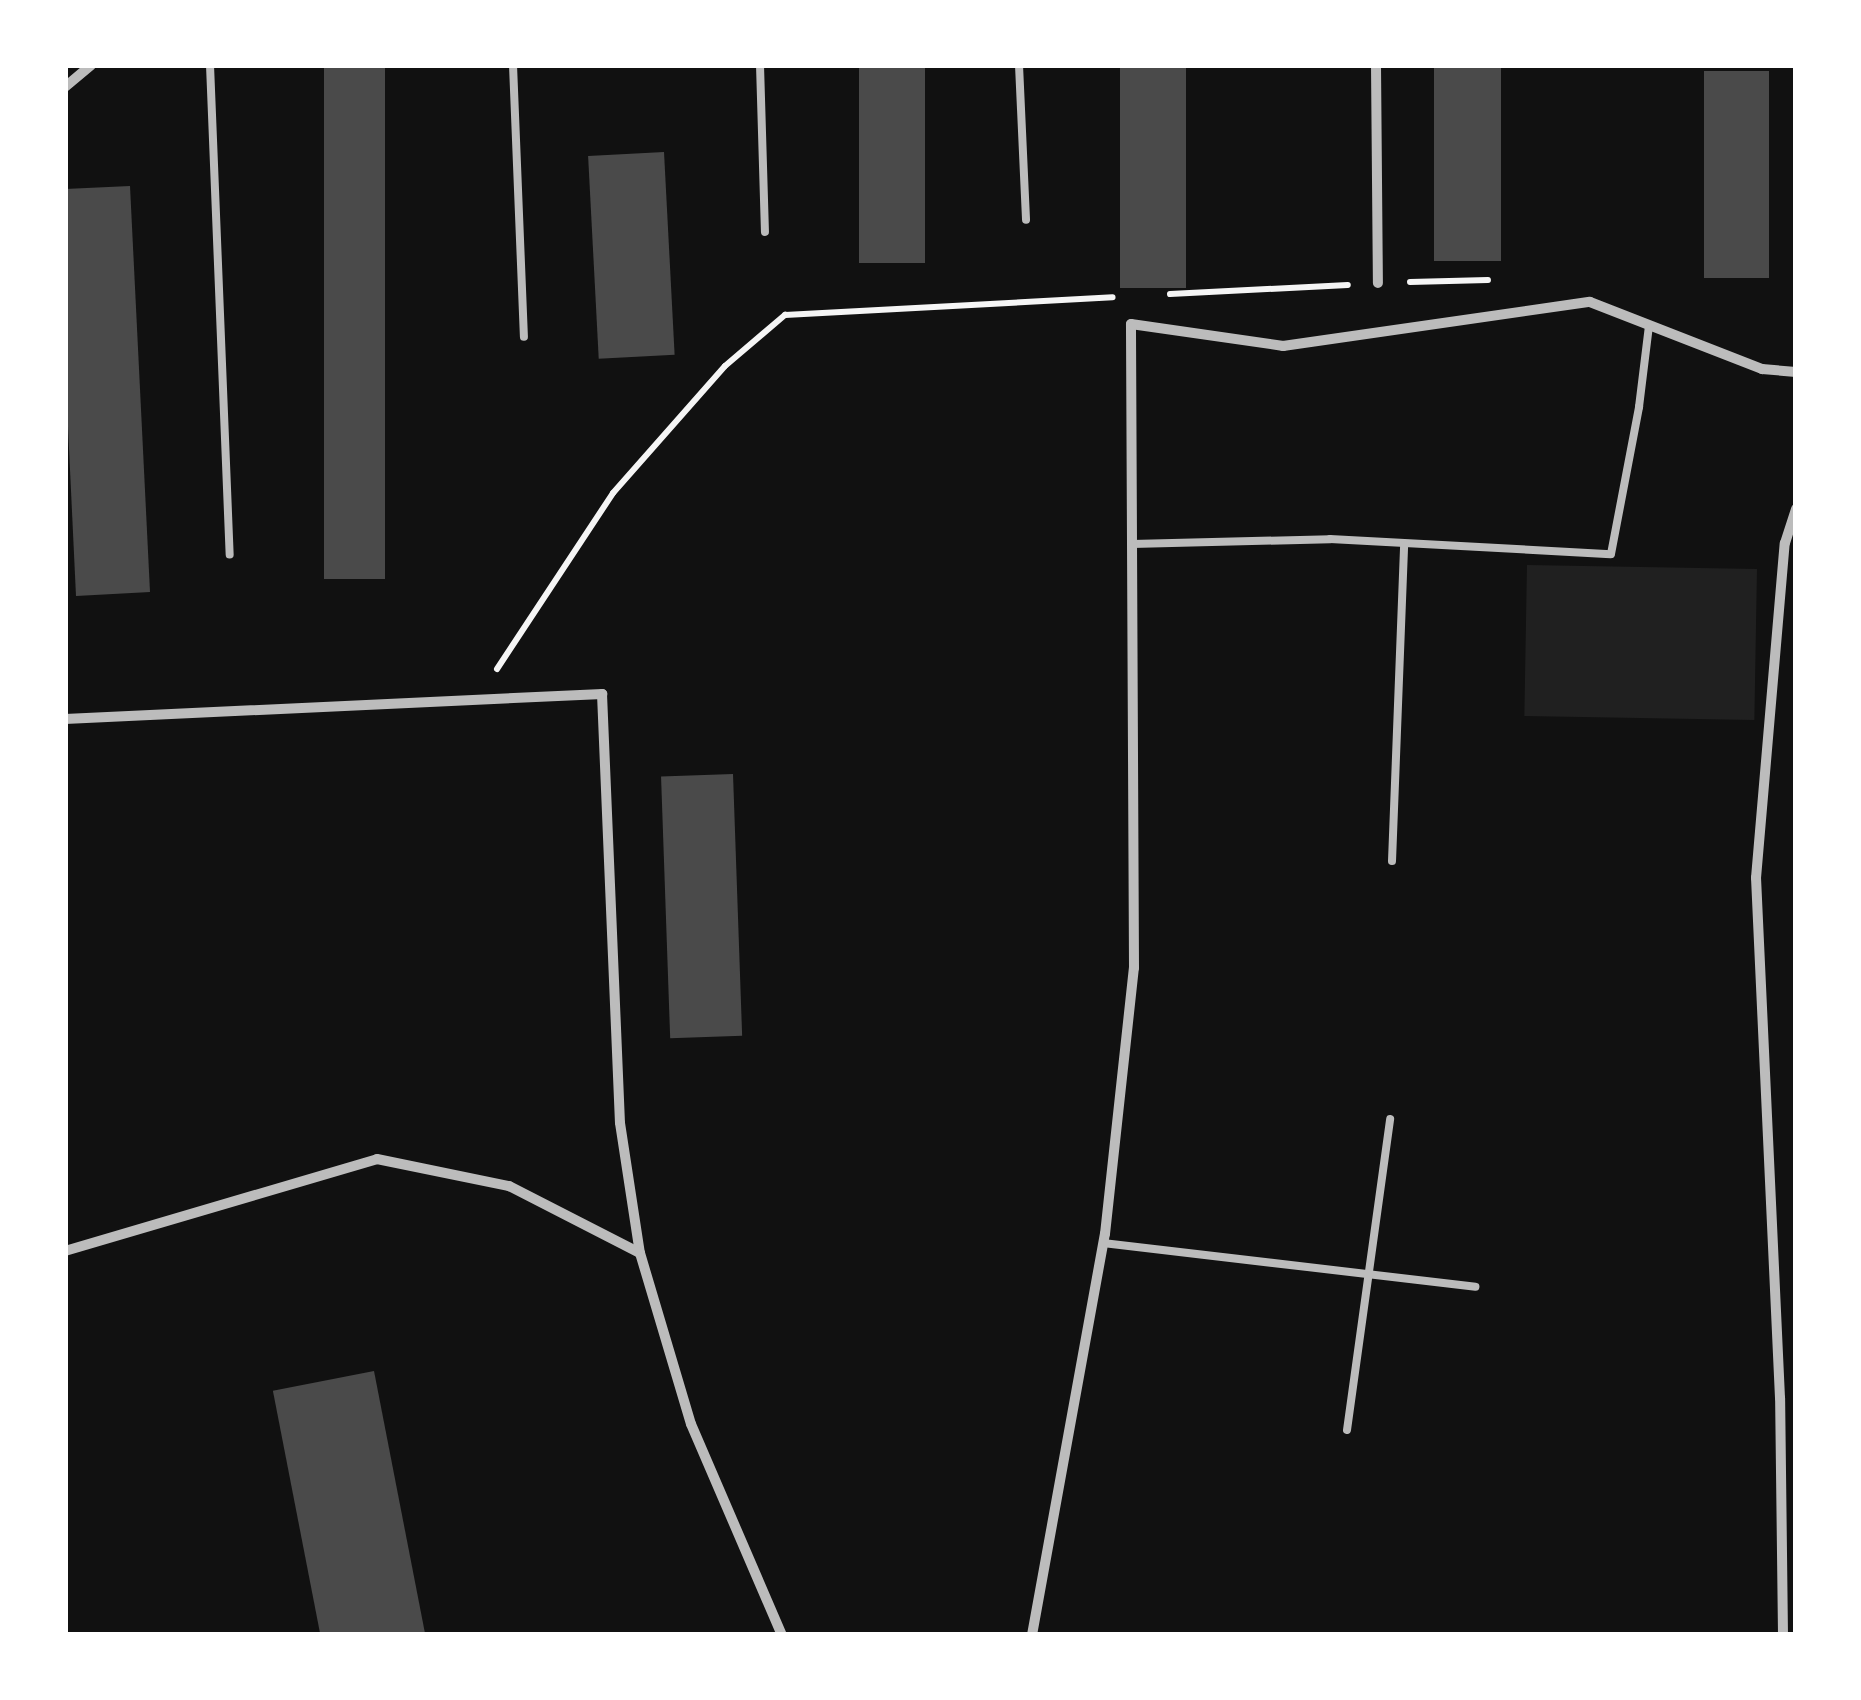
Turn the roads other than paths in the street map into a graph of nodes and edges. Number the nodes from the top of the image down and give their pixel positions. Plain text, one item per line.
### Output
1 (91, 65) edge
2 (210, 65) edge
3 (513, 65) edge
4 (760, 65) edge
5 (1018, 65) edge
6 (1376, 65) edge
7 (65, 86) edge
8 (1026, 220) dead end
9 (766, 232) dead end
10 (1378, 283) road end
11 (1649, 325) junction
12 (524, 337) dead end
13 (1796, 372) edge
14 (1796, 509) edge
15 (1132, 544) junction
16 (1404, 544) junction
17 (230, 555) dead end
18 (65, 719) edge
19 (1392, 860) dead end
20 (1390, 1120) dead end
21 (1103, 1243) junction
22 (65, 1251) edge
23 (640, 1253) junction
24 (1372, 1274) junction
25 (1475, 1287) dead end
26 (1347, 1430) dead end
27 (782, 1635) edge
28 (1032, 1635) edge
29 (1782, 1635) edge

1 - 7 street
2 - 17 lane
3 - 12 lane
4 - 9 lane
5 - 8 lane
6 - 10 street
11 - 13 street
11 - 15 street
11 - 16 lane
14 - 29 street
15 - 16 lane
15 - 21 street
16 - 19 lane
18 - 23 street
20 - 24 lane
21 - 24 lane
21 - 28 street
22 - 23 street
23 - 27 street
24 - 25 lane
24 - 26 lane

